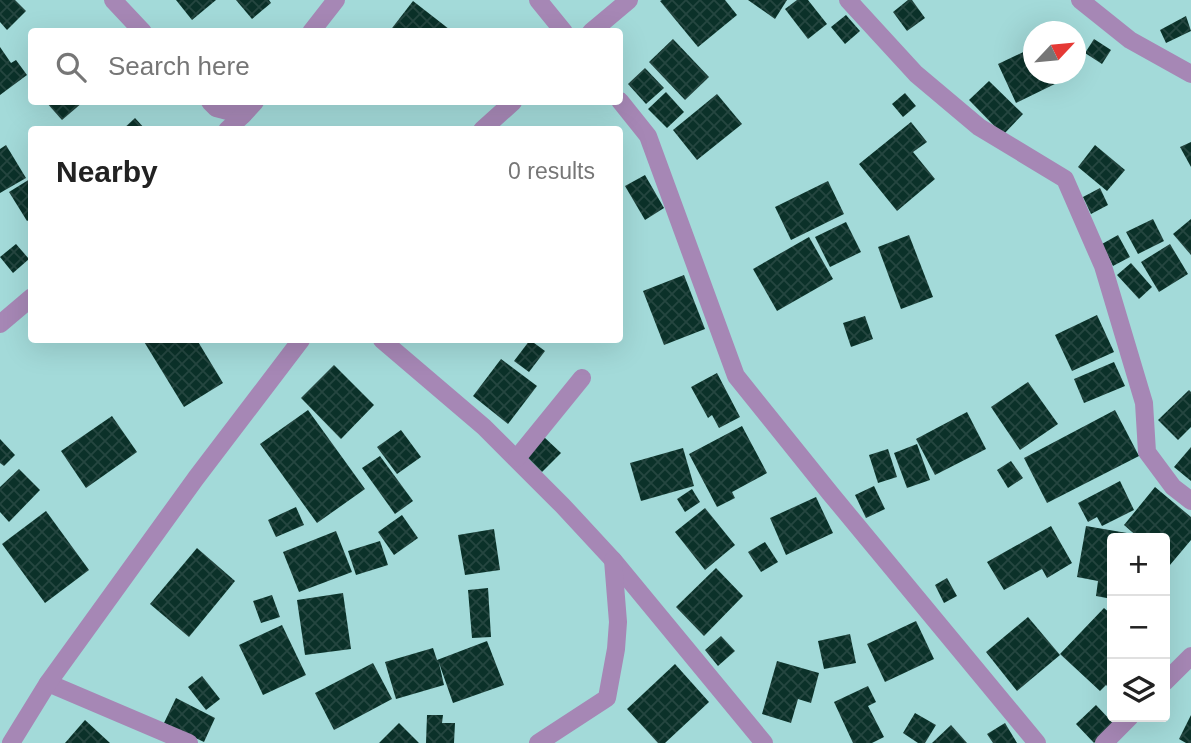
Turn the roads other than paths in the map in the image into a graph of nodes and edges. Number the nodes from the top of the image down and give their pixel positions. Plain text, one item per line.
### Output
1 (113, 0) edge
2 (336, 0) edge
3 (538, 0) edge
4 (629, 0) edge
5 (848, 0) edge
6 (1080, 0) edge
7 (139, 28) edge
8 (314, 28) edge
9 (561, 28) edge
10 (596, 28) edge
11 (1191, 74) edge
12 (213, 105) edge
13 (510, 105) edge
14 (623, 105) edge
15 (249, 108) edge
16 (231, 126) edge
17 (486, 126) edge
18 (28, 300) edge
19 (0, 324) edge
20 (299, 343) edge
21 (386, 343) edge
22 (582, 379) dead end
23 (517, 458) junction
24 (1191, 501) edge
25 (613, 560) junction
26 (1191, 656) edge
27 (1170, 677) edge
28 (48, 683) junction
29 (1125, 722) edge
30 (11, 743) edge
31 (189, 743) edge
32 (538, 743) edge
33 (764, 743) edge
34 (1037, 743) edge
35 (1104, 743) edge

1 - 7 street
2 - 8 street
3 - 9 street
4 - 10 street
5 - 24 street
6 - 11 street
12 - 15 street
13 - 17 street
14 - 34 street
15 - 16 street
18 - 19 street
20 - 28 street
21 - 23 street
22 - 23 street
23 - 25 street
25 - 32 street
25 - 33 street
26 - 27 street
28 - 30 street
28 - 31 street
29 - 35 street

